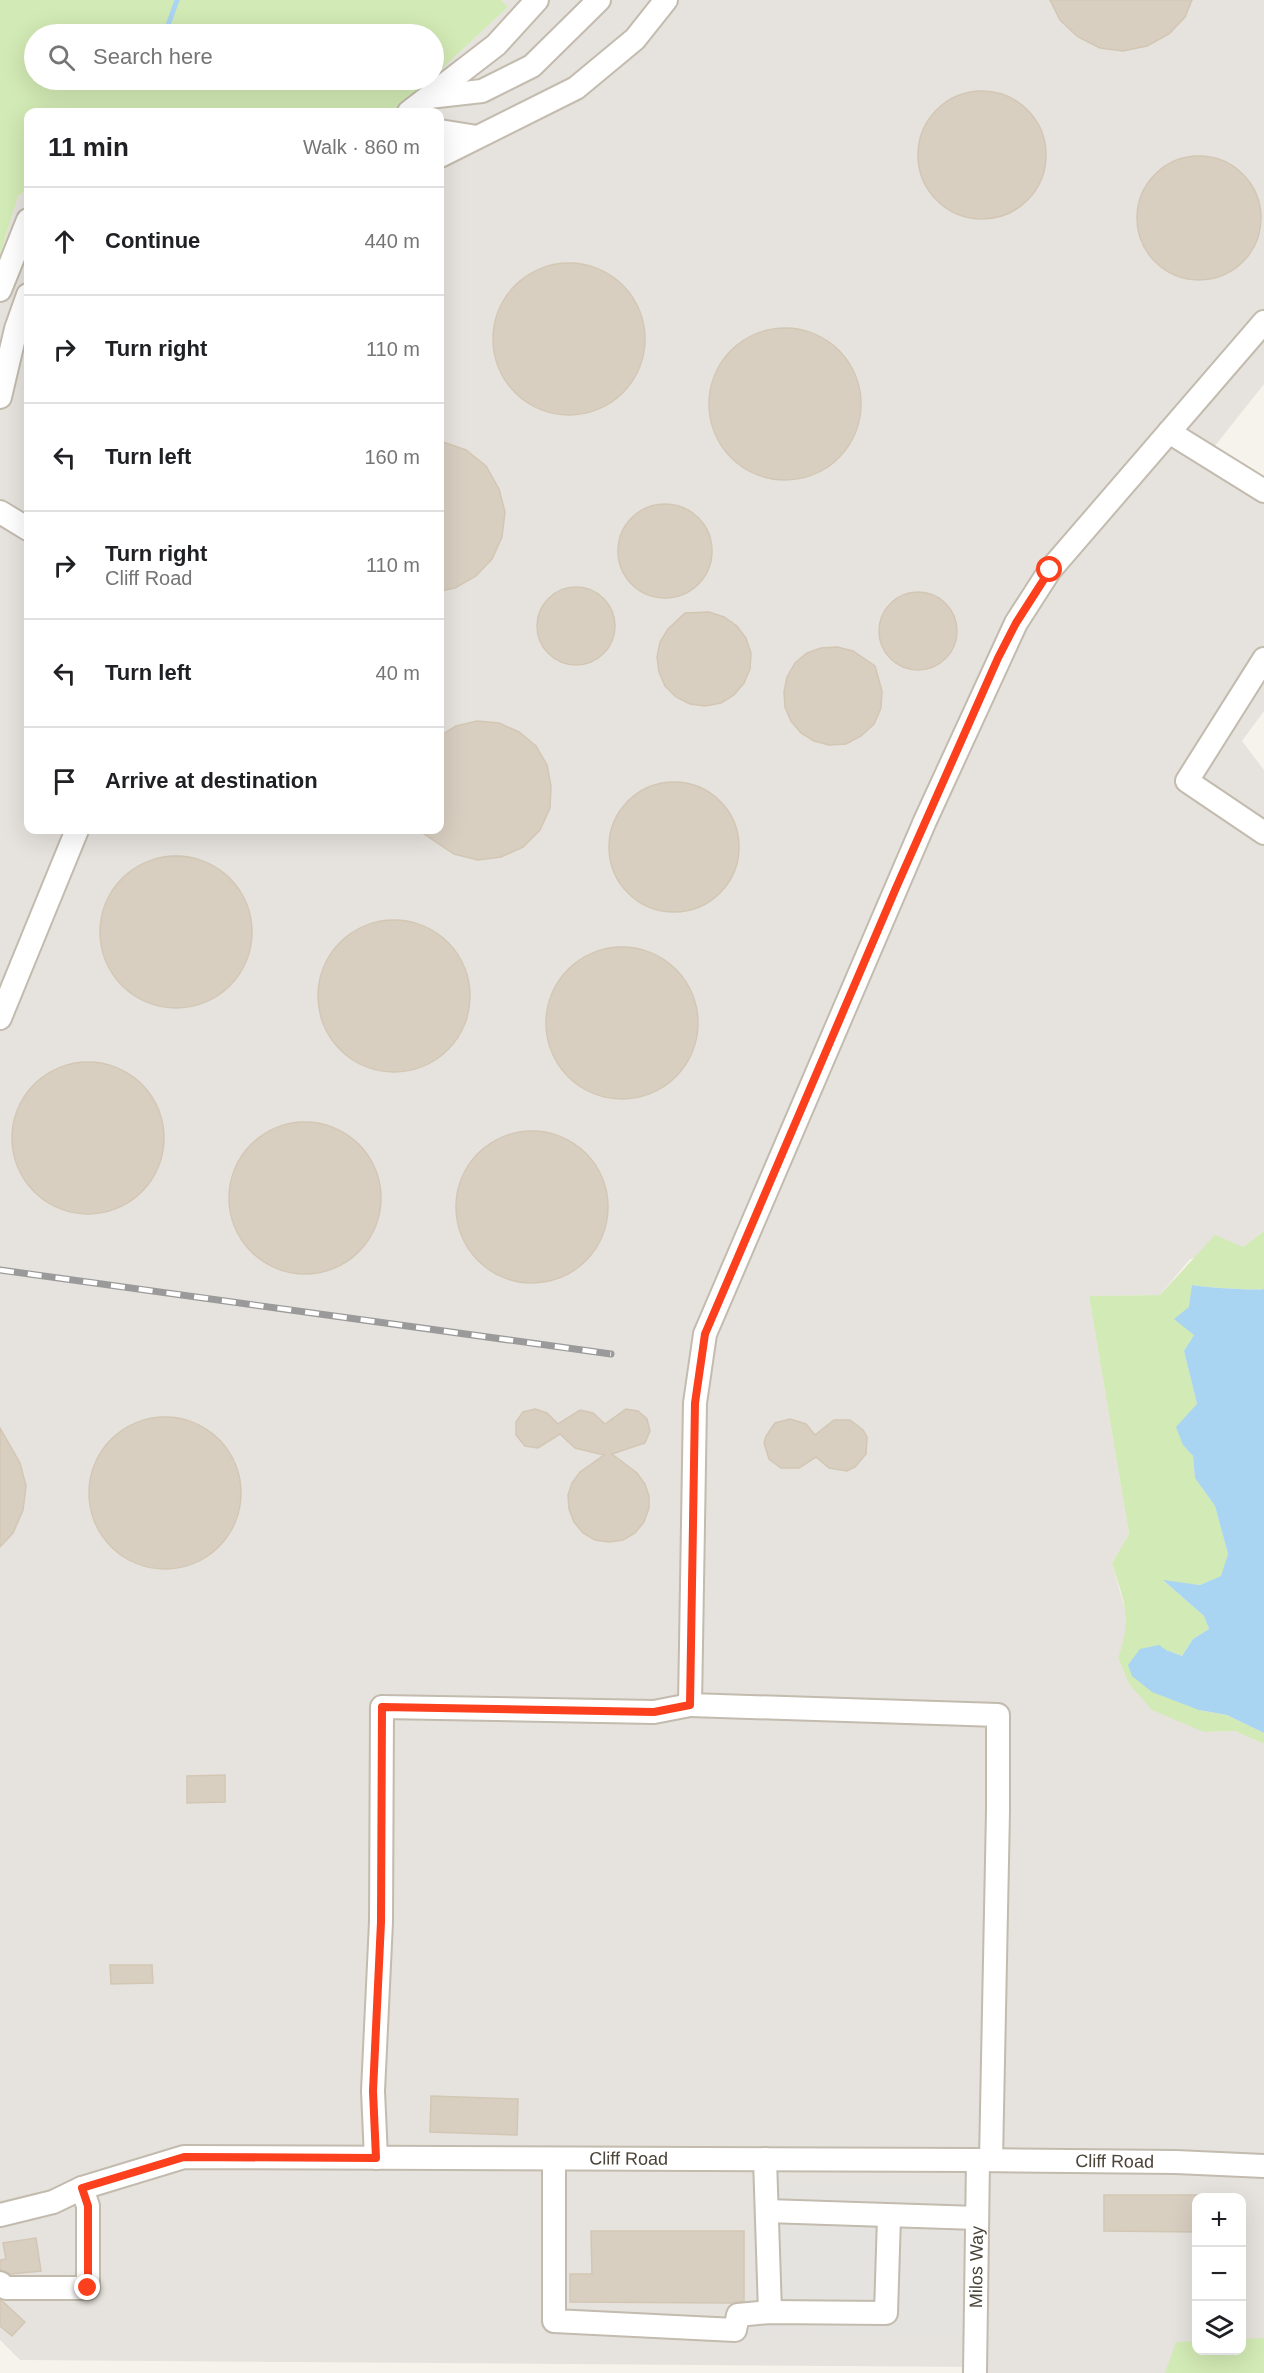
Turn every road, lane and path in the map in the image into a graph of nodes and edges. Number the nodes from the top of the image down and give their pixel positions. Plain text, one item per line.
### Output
1 (537, 0) edge
2 (599, 0) edge
3 (666, 0) edge
4 (444, 85) edge
5 (438, 90) edge
6 (429, 97) junction
7 (414, 108) edge
8 (444, 132) edge
9 (477, 137) junction
10 (444, 154) edge
11 (24, 230) edge
12 (0, 290) edge
13 (24, 307) edge
14 (1264, 322) edge
15 (0, 397) edge
16 (1169, 432) junction
17 (1264, 490) edge
18 (0, 512) edge
19 (24, 527) edge
20 (1264, 659) edge
21 (1264, 833) edge
22 (75, 834) edge
23 (0, 1018) edge
24 (690, 1705) junction
25 (376, 2158) junction
26 (554, 2159) junction
27 (765, 2159) junction
28 (984, 2160) junction
29 (1264, 2166) edge
30 (82, 2188) junction
31 (767, 2211) junction
32 (0, 2215) edge
33 (889, 2217) junction
34 (977, 2218) junction
35 (0, 2283) edge
36 (770, 2312) junction
37 (975, 2373) edge

1 - 4 street
2 - 6 street
3 - 9 street
5 - 6 street
6 - 7 street
8 - 9 street
9 - 10 street
11 - 12 street
13 - 15 street
14 - 16 street
16 - 17 street
16 - 24 street
18 - 19 street
20 - 21 street
22 - 23 street
24 - 25 street
24 - 28 street, Milos Way
25 - 26 street, Cliff Road
25 - 30 street, Cliff Road
26 - 27 street, Cliff Road
26 - 36 street
27 - 28 street, Cliff Road
27 - 31 street
28 - 29 street, Cliff Road
28 - 34 street, Milos Way
30 - 32 street, Cliff Road
30 - 35 street
31 - 33 street
31 - 36 street
33 - 34 street
33 - 36 street
34 - 37 street, Milos Way

